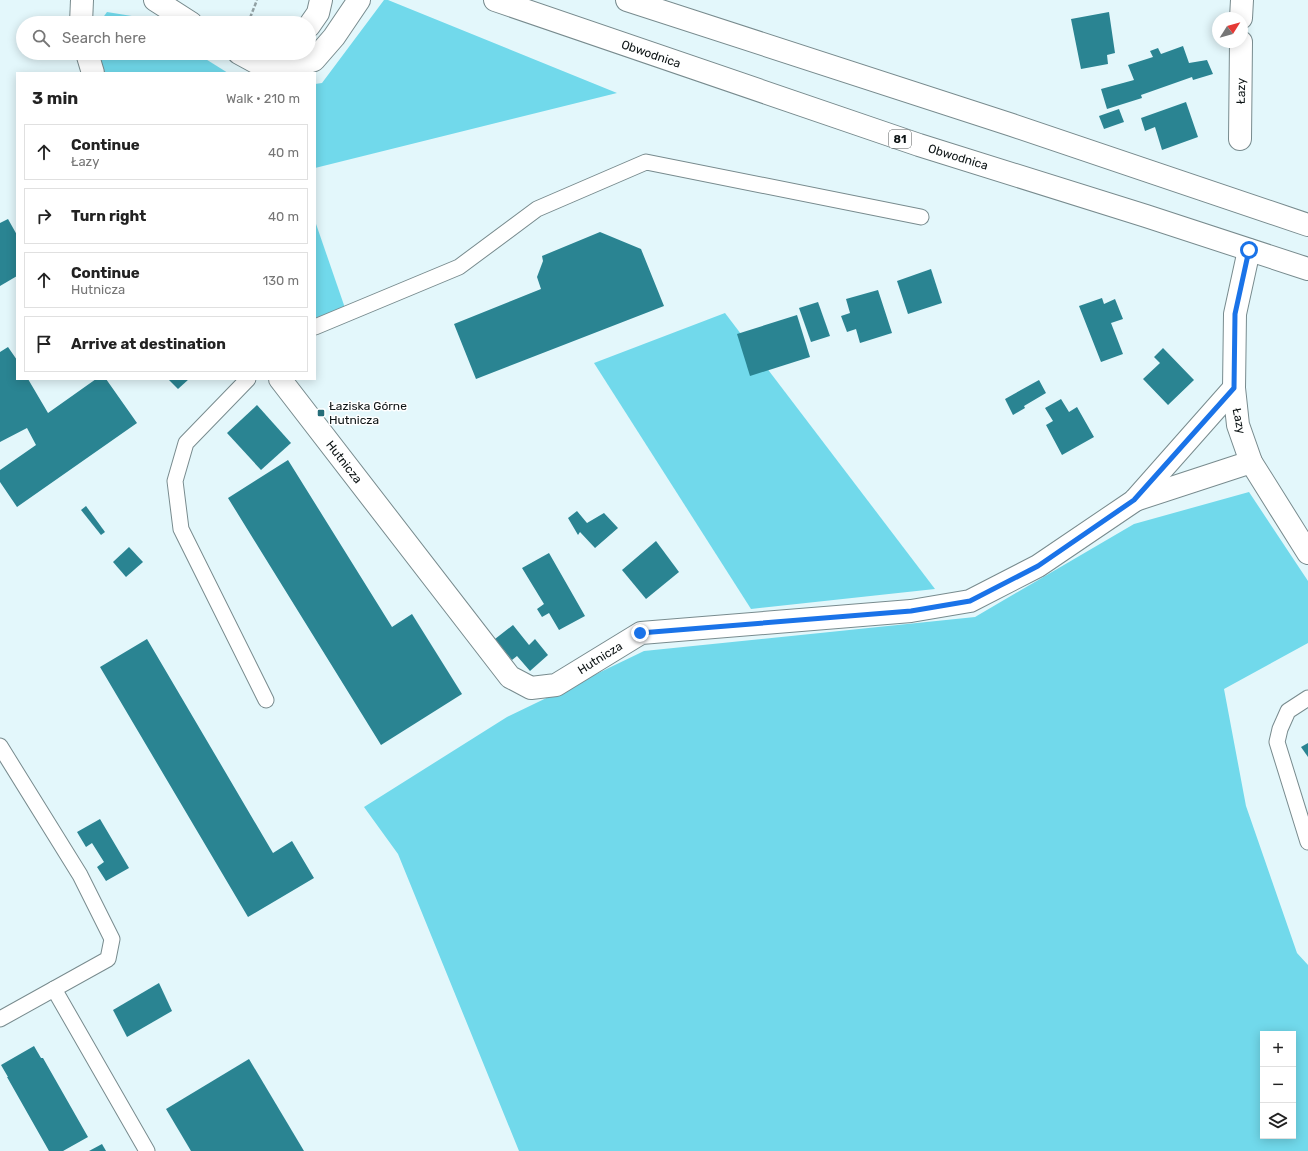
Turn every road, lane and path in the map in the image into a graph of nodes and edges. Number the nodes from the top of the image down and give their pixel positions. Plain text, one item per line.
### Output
1 (82, 0) edge
2 (156, 0) edge
3 (256, 0) edge
4 (321, 0) edge
5 (359, 0) edge
6 (495, 0) edge
7 (627, 0) edge
8 (1242, 0) edge
9 (1242, 12) edge
10 (81, 16) edge
11 (180, 16) edge
12 (250, 16) edge
13 (316, 16) edge
14 (1241, 48) edge
15 (316, 58) edge
16 (89, 60) edge
17 (252, 60) edge
18 (314, 60) edge
19 (92, 72) edge
20 (1240, 139) dead end
21 (921, 218) dead end
22 (1308, 225) edge
23 (1249, 250) junction
24 (1308, 270) edge
25 (316, 328) edge
26 (247, 380) edge
27 (281, 380) edge
28 (1234, 388) junction
29 (1251, 462) junction
30 (1134, 500) junction
31 (1308, 553) edge
32 (1308, 698) edge
33 (266, 700) dead end
34 (0, 746) edge
35 (1308, 842) edge
36 (54, 989) junction
37 (0, 1019) edge
38 (147, 1151) edge

1 - 10 street
2 - 11 street
3 - 12 path
4 - 13 street
5 - 15 street
6 - 23 street, Obwodnica / 81
7 - 22 street
8 - 9 street
14 - 20 street, Łazy
16 - 19 street
17 - 18 street
21 - 25 lane
23 - 24 street, Obwodnica / 81
23 - 28 street, Łazy
26 - 33 lane
27 - 30 street, Hutnicza
28 - 29 street, Łazy
28 - 30 street
29 - 30 street
29 - 31 street, Łazy
32 - 35 lane
34 - 36 lane
36 - 37 lane
36 - 38 lane

